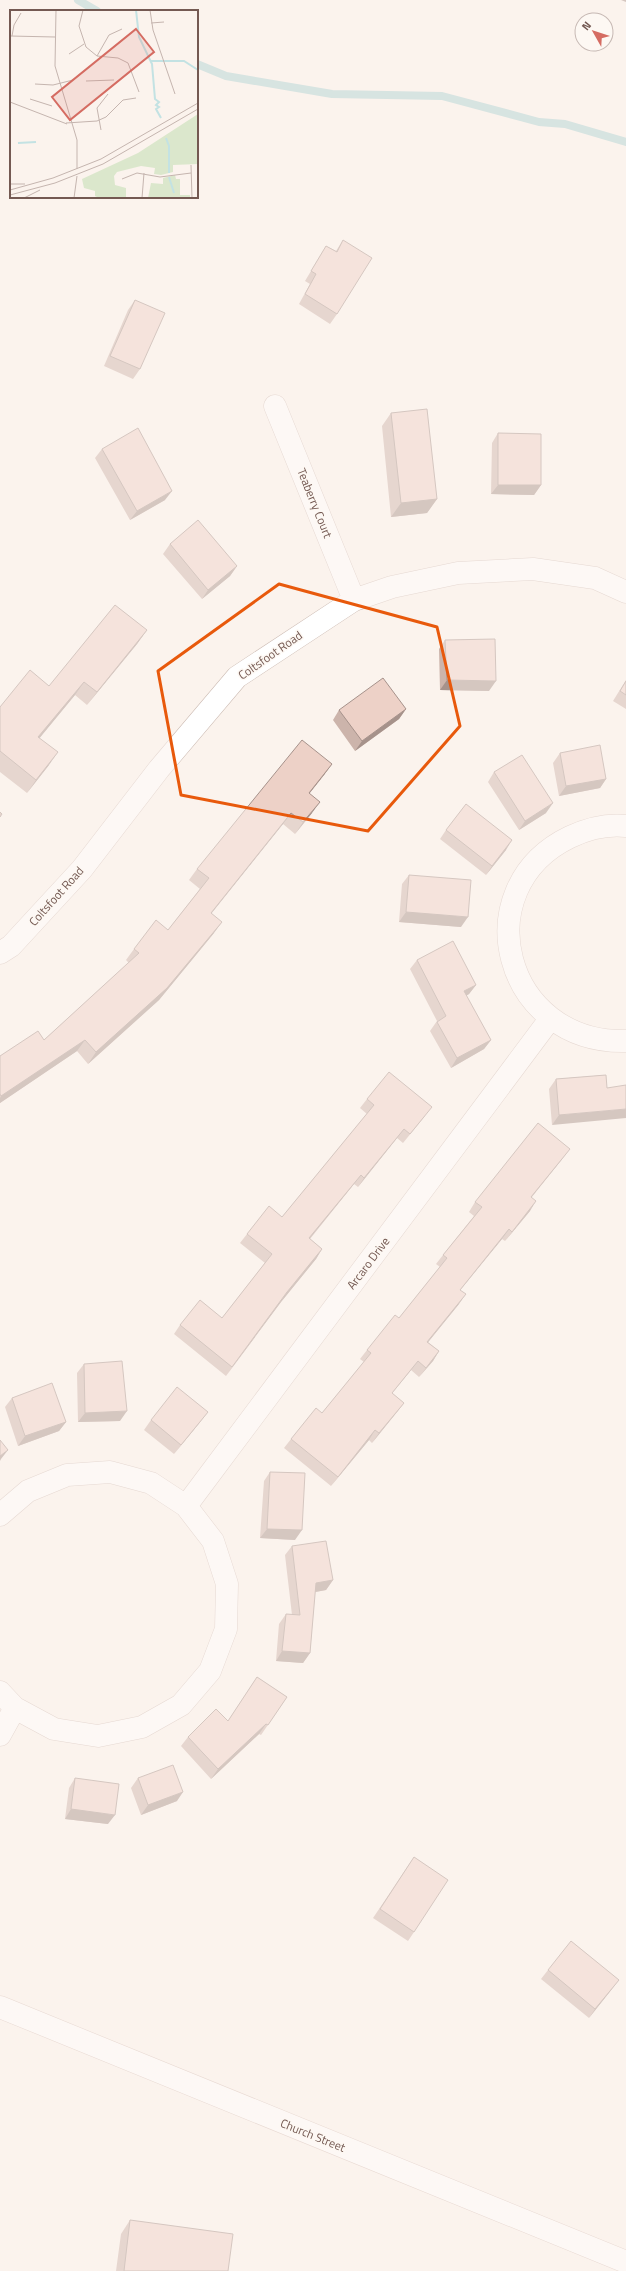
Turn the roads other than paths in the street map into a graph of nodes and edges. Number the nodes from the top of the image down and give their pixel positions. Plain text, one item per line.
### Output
1 (275, 406) dead end
2 (626, 592) edge
3 (354, 600) junction
4 (626, 826) edge
5 (0, 953) edge
6 (550, 1019) junction
7 (626, 1041) edge
8 (186, 1506) junction
9 (0, 1515) edge
10 (0, 1692) edge
11 (15, 1708) junction
12 (0, 1735) edge
13 (0, 2007) edge
14 (602, 2253) junction
15 (626, 2262) edge
16 (617, 2271) edge

1 - 3 street, Teaberry Court
2 - 3 street, Coltsfoot Road
3 - 5 street, Coltsfoot Road
4 - 6 street
6 - 7 street
6 - 8 street, Arcaro Drive
8 - 9 street
8 - 11 street
10 - 11 street
11 - 12 street
13 - 14 street, Church Street
14 - 15 street, Church Street
14 - 16 street

